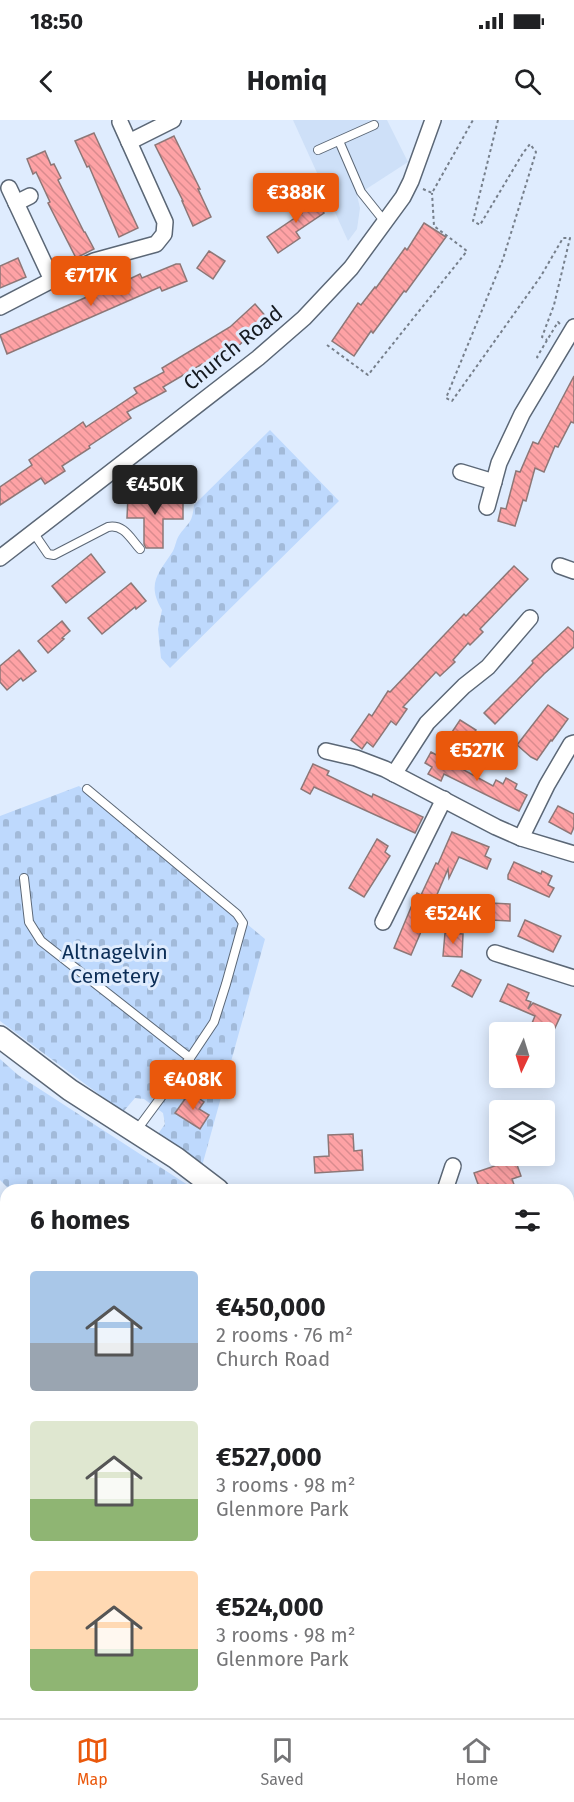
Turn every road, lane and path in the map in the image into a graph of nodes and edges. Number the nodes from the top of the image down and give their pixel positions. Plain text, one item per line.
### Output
1 (173, 120) edge
2 (433, 120) edge
3 (473, 120) edge
4 (498, 120) edge
5 (120, 122) dead end
6 (374, 125) dead end
7 (339, 141) junction
8 (129, 142) junction
9 (318, 150) dead end
10 (411, 181) junction
11 (9, 188) dead end
12 (432, 193) junction
13 (385, 222) junction
14 (52, 280) junction
15 (0, 307) edge
16 (574, 327) edge
17 (547, 340) dead end
18 (327, 345) dead end
19 (461, 472) dead end
20 (494, 482) junction
21 (487, 507) dead end
22 (33, 532) junction
23 (140, 549) dead end
24 (0, 558) edge
25 (530, 618) dead end
26 (574, 743) edge
27 (326, 751) dead end
28 (394, 774) junction
29 (87, 789) dead end
30 (444, 799) junction
31 (521, 838) junction
32 (574, 854) edge
33 (24, 878) dead end
34 (382, 922) dead end
35 (495, 953) dead end
36 (574, 978) edge
37 (0, 1037) edge
38 (190, 1058) junction
39 (135, 1132) junction
40 (453, 1166) dead end
41 (210, 1184) edge
42 (448, 1184) edge

1 - 8 street
2 - 10 street, Church Road
3 - 12 path
4 - 17 path
5 - 8 street
6 - 7 lane
7 - 9 lane
7 - 13 lane
8 - 14 street
10 - 12 path
10 - 13 street, Church Road
11 - 14 street
12 - 18 path
13 - 22 street, Church Road
14 - 15 street
16 - 20 street
19 - 20 street
20 - 21 street
22 - 23 lane
22 - 24 street, Church Road
25 - 28 street
26 - 31 street
27 - 28 street
28 - 30 street
29 - 38 lane
30 - 31 street
30 - 34 street
31 - 32 street
33 - 38 lane
35 - 36 street
37 - 39 main road
38 - 39 lane
39 - 41 main road
40 - 42 street

